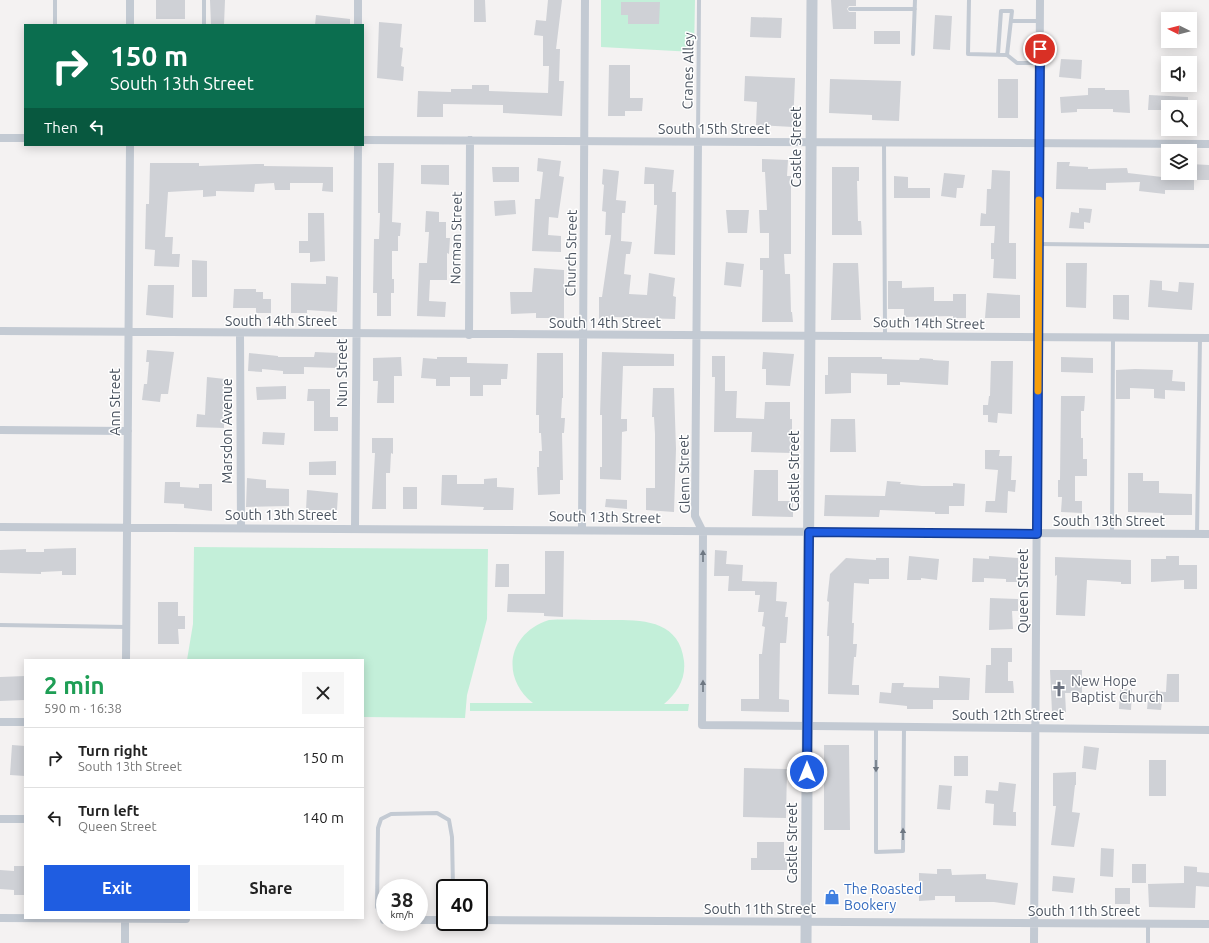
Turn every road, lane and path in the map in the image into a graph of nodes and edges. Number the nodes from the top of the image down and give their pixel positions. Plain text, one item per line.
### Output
1 (56, 0) edge
2 (130, 0) edge
3 (204, 0) edge
4 (358, 0) edge
5 (585, 0) edge
6 (700, 0) edge
7 (812, 0) edge
8 (915, 0) edge
9 (969, 0) edge
10 (1040, 0) edge
11 (850, 9) dead end
12 (915, 9) junction
13 (1012, 21) junction
14 (1040, 21) junction
15 (55, 24) edge
16 (130, 24) edge
17 (204, 24) edge
18 (358, 24) edge
19 (913, 54) dead end
20 (998, 54) junction
21 (1007, 55) junction
22 (1040, 63) junction
23 (0, 138) edge
24 (24, 138) edge
25 (364, 140) edge
26 (470, 140) junction
27 (585, 141) junction
28 (698, 142) junction
29 (884, 142) junction
30 (811, 143) junction
31 (1039, 144) junction
32 (1209, 144) edge
33 (130, 146) edge
34 (358, 146) edge
35 (1038, 244) junction
36 (1209, 246) edge
37 (0, 331) edge
38 (128, 333) junction
39 (240, 334) junction
40 (356, 334) junction
41 (468, 335) junction
42 (810, 335) junction
43 (885, 335) junction
44 (583, 336) junction
45 (698, 336) junction
46 (1038, 337) junction
47 (1113, 338) junction
48 (1200, 338) junction
49 (1209, 338) edge
50 (0, 430) edge
51 (128, 431) junction
52 (0, 527) edge
53 (127, 527) junction
54 (241, 528) junction
55 (355, 529) junction
56 (582, 530) junction
57 (703, 532) junction
58 (809, 532) junction
59 (1037, 534) junction
60 (1112, 534) junction
61 (1197, 534) junction
62 (1209, 534) edge
63 (0, 626) edge
64 (126, 627) junction
65 (126, 659) edge
66 (0, 722) edge
67 (24, 722) edge
68 (807, 727) junction
69 (876, 727) junction
70 (904, 728) junction
71 (1036, 728) junction
72 (1209, 730) edge
73 (0, 819) edge
74 (24, 819) edge
75 (377, 879) edge
76 (453, 879) edge
77 (0, 918) edge
78 (24, 918) edge
79 (125, 919) edge
80 (488, 920) edge
81 (806, 922) junction
82 (1034, 923) junction
83 (1148, 924) junction
84 (1209, 924) edge
85 (125, 943) edge
86 (806, 943) edge
87 (1034, 943) edge
88 (1148, 943) edge

1 - 15 lane
2 - 16 street
3 - 17 lane
4 - 18 street
5 - 27 street, Church Street
6 - 28 lane, Cranes Alley
7 - 30 street, Castle Street
8 - 12 lane
9 - 20 lane
10 - 14 street, Queen Street
11 - 12 lane
12 - 19 lane
13 - 14 lane
13 - 20 lane
13 - 21 lane
14 - 22 street, Queen Street
20 - 21 lane
21 - 22 lane
22 - 31 street, Queen Street
23 - 24 street
25 - 26 street, South 15th Street
26 - 27 street, South 15th Street
26 - 41 street, Norman Street
27 - 28 street, South 15th Street
27 - 44 street, Church Street
28 - 30 street, South 15th Street
28 - 45 street, Glenn Street
29 - 30 street, South 15th Street
29 - 31 street, South 15th Street
29 - 43 lane
30 - 42 street, Castle Street
31 - 32 street, South 15th Street
31 - 35 street, Queen Street
33 - 38 street, Ann Street
34 - 40 street, Nun Street
35 - 36 lane
35 - 46 street, Queen Street
37 - 38 street, South 14th Street
38 - 39 street, South 14th Street
38 - 51 street, Ann Street
39 - 40 street, South 14th Street
39 - 54 street, Marsdon Avenue
40 - 41 street, South 14th Street
40 - 55 street, Nun Street
41 - 44 street, South 14th Street
42 - 43 street, South 14th Street
42 - 45 street, South 14th Street
42 - 58 street, Castle Street
43 - 46 street, South 14th Street
44 - 45 street, South 14th Street
44 - 56 street, Church Street
45 - 57 street, Glenn Street
46 - 47 street, South 14th Street
46 - 59 street, Queen Street
47 - 48 street, South 14th Street
47 - 60 lane
48 - 49 street, South 14th Street
48 - 61 lane
50 - 51 street
51 - 53 street, Ann Street
52 - 53 street, South 13th Street
53 - 54 street, South 13th Street
53 - 64 street, Ann Street
54 - 55 street, South 13th Street
55 - 56 street, South 13th Street
56 - 57 street, South 13th Street
57 - 58 street, South 13th Street
68 -> 57 street, Glenn Street
58 - 59 street, South 13th Street
58 - 68 street, Castle Street
59 - 60 street, South 13th Street
59 - 71 street, Queen Street
60 - 61 street, South 13th Street
61 - 62 street, South 13th Street
63 - 64 lane
64 - 65 street, Ann Street
66 - 67 street
68 - 69 street, South 12th Street
68 - 81 street, Castle Street
69 - 70 street, South 12th Street
69 -> 70 lane
70 - 71 street, South 12th Street
71 - 72 street, South 12th Street
71 - 82 street, Queen Street
73 - 74 street
75 - 76 lane
77 - 78 street
79 - 85 street
80 - 81 street, South 11th Street
81 - 82 street, South 11th Street
81 - 86 street, Castle Street
82 - 83 street, South 11th Street
82 - 87 street, Queen Street
83 - 84 street, South 11th Street
83 - 88 lane

